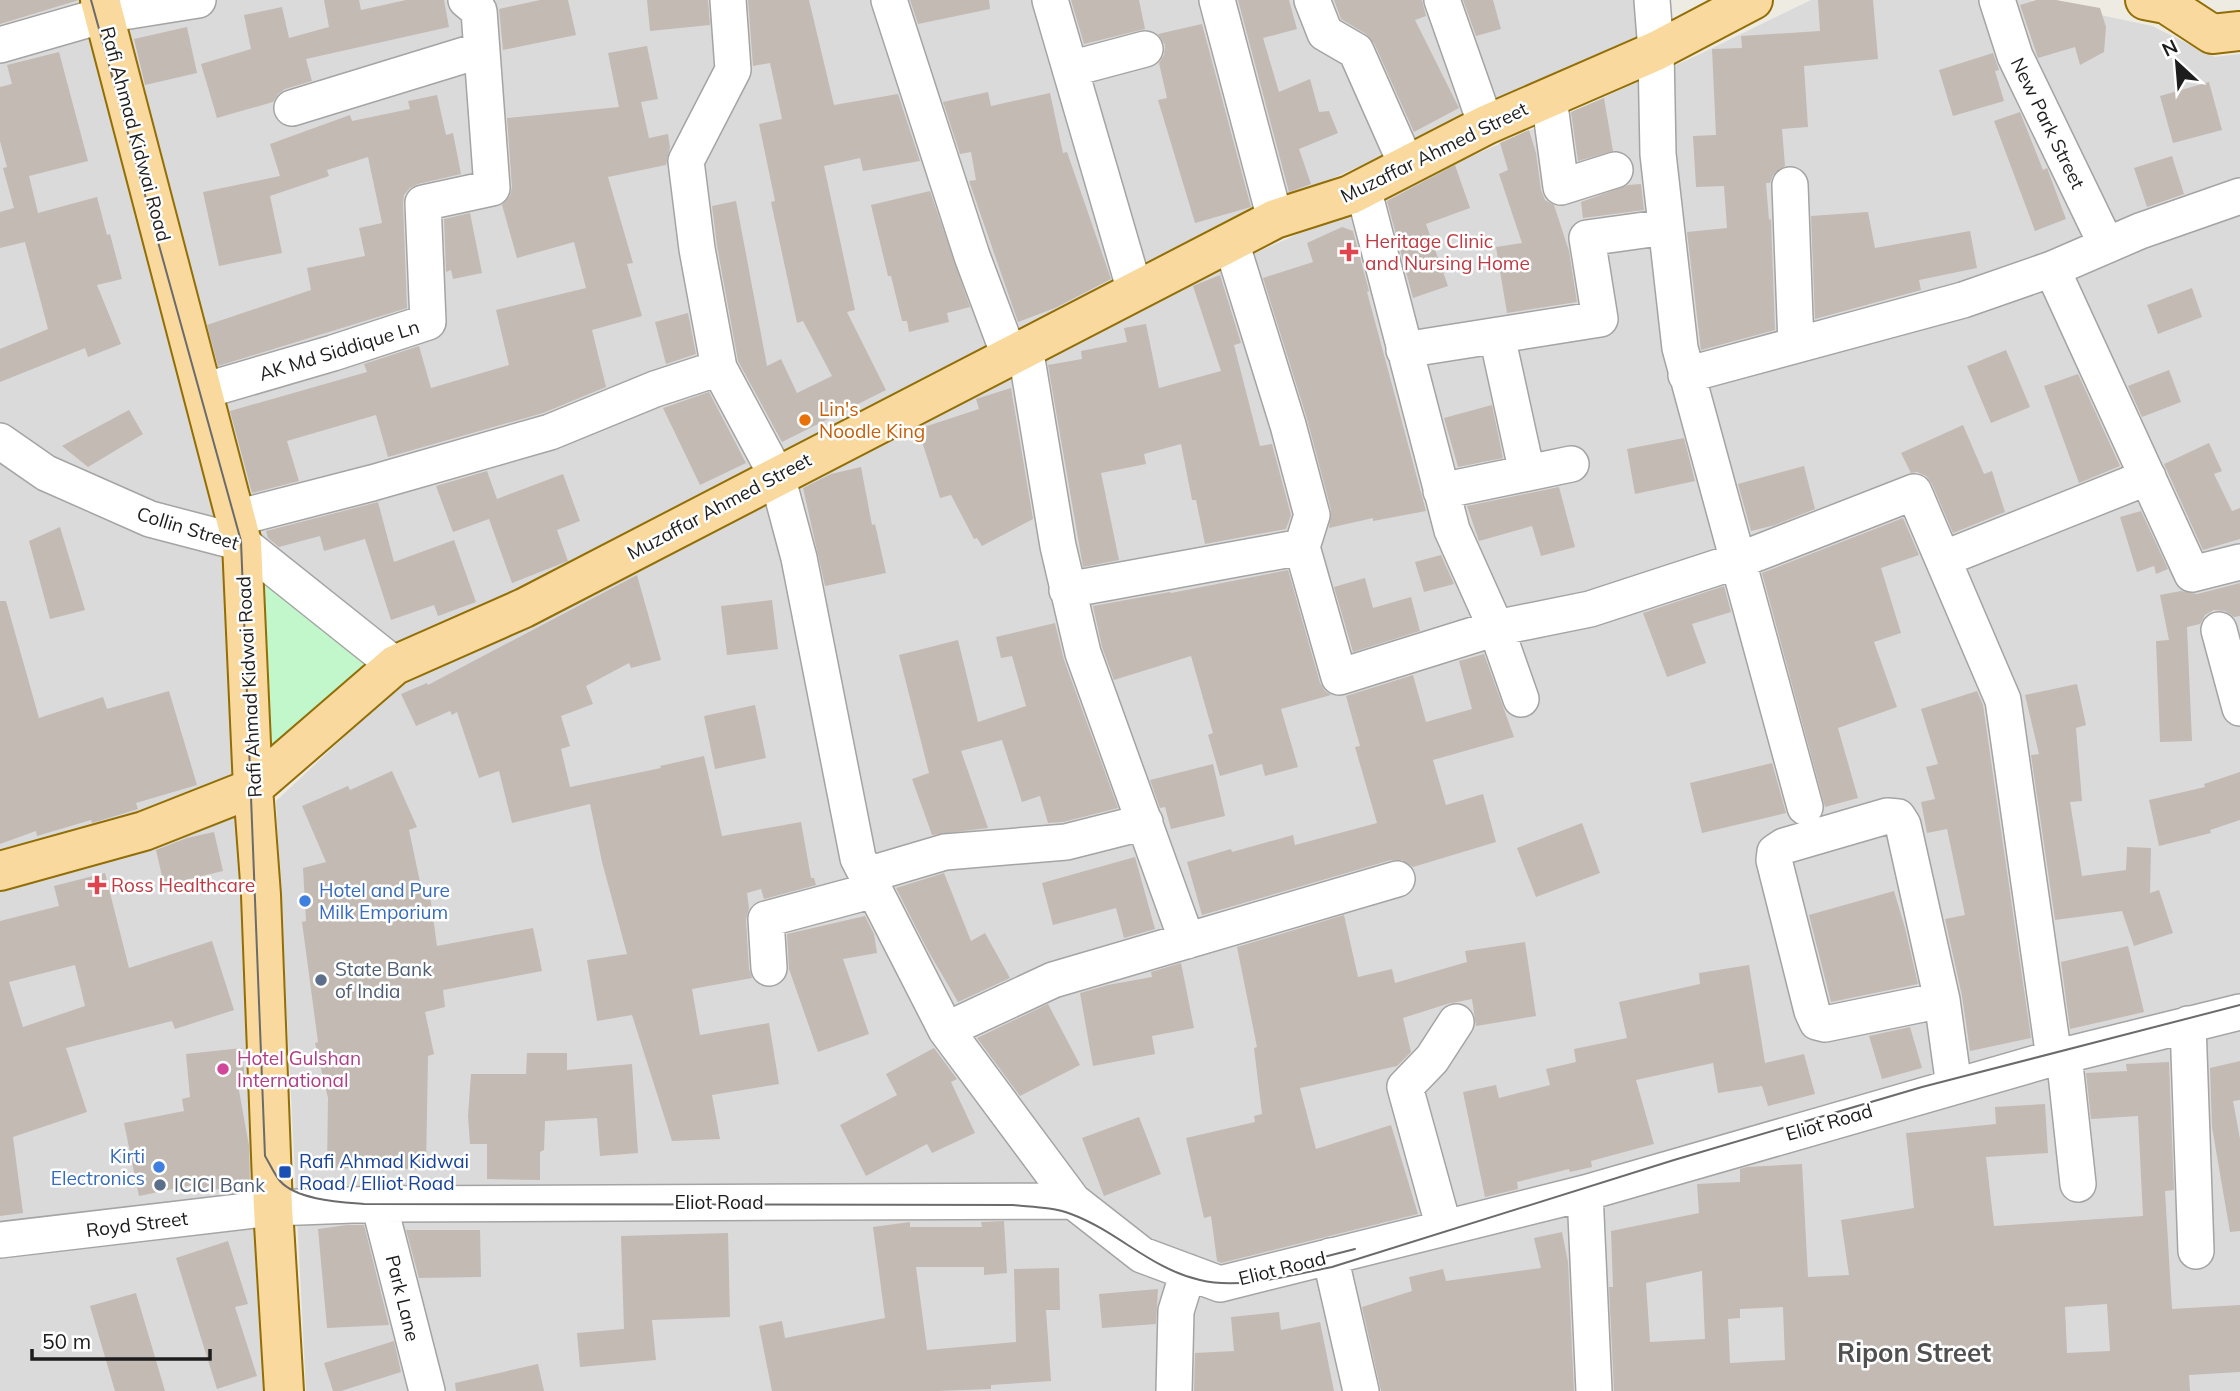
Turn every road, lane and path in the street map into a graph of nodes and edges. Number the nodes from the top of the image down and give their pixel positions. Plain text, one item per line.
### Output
1 (198, 0) edge
2 (466, 0) edge
3 (728, 0) edge
4 (889, 0) edge
5 (1050, 0) edge
6 (1217, 0) edge
7 (1312, 0) edge
8 (1442, 0) edge
9 (1652, 0) edge
10 (1753, 0) edge
11 (1997, 0) edge
12 (2159, 1) edge
13 (102, 8) edge
14 (2240, 31) edge
15 (0, 45) edge
16 (1145, 49) dead end
17 (481, 50) junction
18 (1656, 51) junction
19 (1070, 69) junction
20 (1549, 98) junction
21 (292, 108) dead end
22 (1486, 125) junction
23 (1407, 166) junction
24 (1615, 170) dead end
25 (1790, 185) dead end
26 (1363, 188) junction
27 (2240, 196) edge
28 (1275, 219) junction
29 (1666, 227) junction
30 (1231, 243) junction
31 (2106, 244) junction
32 (2052, 269) junction
33 (1135, 291) junction
34 (1497, 335) junction
35 (1796, 345) junction
36 (1404, 350) junction
37 (1017, 351) junction
38 (719, 368) junction
39 (1686, 375) junction
40 (203, 391) junction
41 (0, 441) edge
42 (1571, 464) dead end
43 (1527, 473) junction
44 (776, 476) junction
45 (2148, 477) junction
46 (1441, 491) junction
47 (239, 531) junction
48 (1302, 547) junction
49 (1943, 559) junction
50 (1737, 561) junction
51 (2240, 562) edge
52 (1068, 590) junction
53 (1496, 628) junction
54 (2219, 630) dead end
55 (395, 665) junction
56 (1521, 699) dead end
57 (2240, 708) edge
58 (253, 788) junction
59 (1805, 807) dead end
60 (1145, 822) junction
61 (0, 872) edge
62 (1397, 878) dead end
63 (870, 882) junction
64 (1187, 941) junction
65 (769, 968) dead end
66 (1942, 1000) junction
67 (2240, 1012) edge
68 (1456, 1022) dead end
69 (2188, 1024) junction
70 (946, 1030) junction
71 (2059, 1056) junction
72 (1955, 1086) junction
73 (2078, 1184) dead end
74 (1585, 1192) junction
75 (1073, 1201) junction
76 (379, 1204) junction
77 (273, 1208) junction
78 (1444, 1228) junction
79 (0, 1240) edge
80 (2196, 1251) dead end
81 (1330, 1256) junction
82 (1188, 1272) junction
83 (284, 1391) edge
84 (427, 1391) edge
85 (1174, 1391) edge
86 (1360, 1391) edge
87 (1594, 1391) edge

1 - 13 street
2 - 17 street, AK Md Siddique Ln
3 - 38 street
4 - 37 street
5 - 19 street
6 - 28 street
7 - 23 street
8 - 22 street
9 - 18 street
10 - 18 main road, Muzaffar Ahmed Street
11 - 31 street, New Park Street
12 - 14 main road
13 - 15 street
13 - 40 main road, Rafi Ahmad Kidwai Road
16 - 19 street
17 - 21 street
17 - 40 street, AK Md Siddique Ln
18 - 20 main road, Muzaffar Ahmed Street
18 - 29 street
19 - 33 street
20 - 22 main road, Muzaffar Ahmed Street
20 - 24 street
22 - 23 main road, Muzaffar Ahmed Street
23 - 26 main road, Muzaffar Ahmed Street
25 - 35 street
26 - 28 main road, Muzaffar Ahmed Street
26 - 36 street
27 - 31 street
28 - 30 main road, Muzaffar Ahmed Street
29 - 34 street
29 - 39 street
30 - 33 main road, Muzaffar Ahmed Street
30 - 48 street
31 - 32 street
32 - 35 street
32 - 45 street
33 - 37 main road, Muzaffar Ahmed Street
34 - 36 street
34 - 43 street
35 - 39 street
36 - 46 street
37 - 44 main road, Muzaffar Ahmed Street
37 - 52 street
38 - 44 street
38 - 47 street
39 - 50 street
40 - 47 main road, Rafi Ahmad Kidwai Road
41 - 47 street, Collin Street
42 - 43 street
43 - 46 street
44 - 55 main road, Muzaffar Ahmed Street
44 - 63 street
45 - 49 street
45 - 51 street
46 - 53 street
47 - 55 street, Collin Street
47 - 58 main road, Rafi Ahmad Kidwai Road
48 - 52 street
48 - 53 street
49 - 50 street
49 - 71 street
50 - 53 street
50 - 59 street
52 - 60 street
53 - 56 street
54 - 57 street
55 - 58 main road, Muzaffar Ahmed Street
58 - 61 main road, Muzaffar Ahmed Street
58 - 77 main road, Rafi Ahmad Kidwai Road
60 - 63 street
60 - 64 street
62 - 64 street
63 - 65 street
63 - 70 street
64 - 70 street
66 - 66 street
66 - 72 street
67 - 69 street, Eliot Road
68 - 78 street
69 - 71 street, Eliot Road
69 - 80 street
70 - 75 street
71 - 72 street, Eliot Road
71 - 73 street
72 - 74 street, Eliot Road
74 - 78 street, Eliot Road
74 - 87 street
75 - 76 street, Eliot Road
75 - 82 street, Eliot Road
76 - 77 street, Eliot Road
76 - 84 street, Park Lane
77 - 79 street, Royd Street
77 - 83 main road, Rafi Ahmad Kidwai Road
78 - 81 street, Eliot Road
81 - 82 street, Eliot Road
81 - 86 street
82 - 85 street

